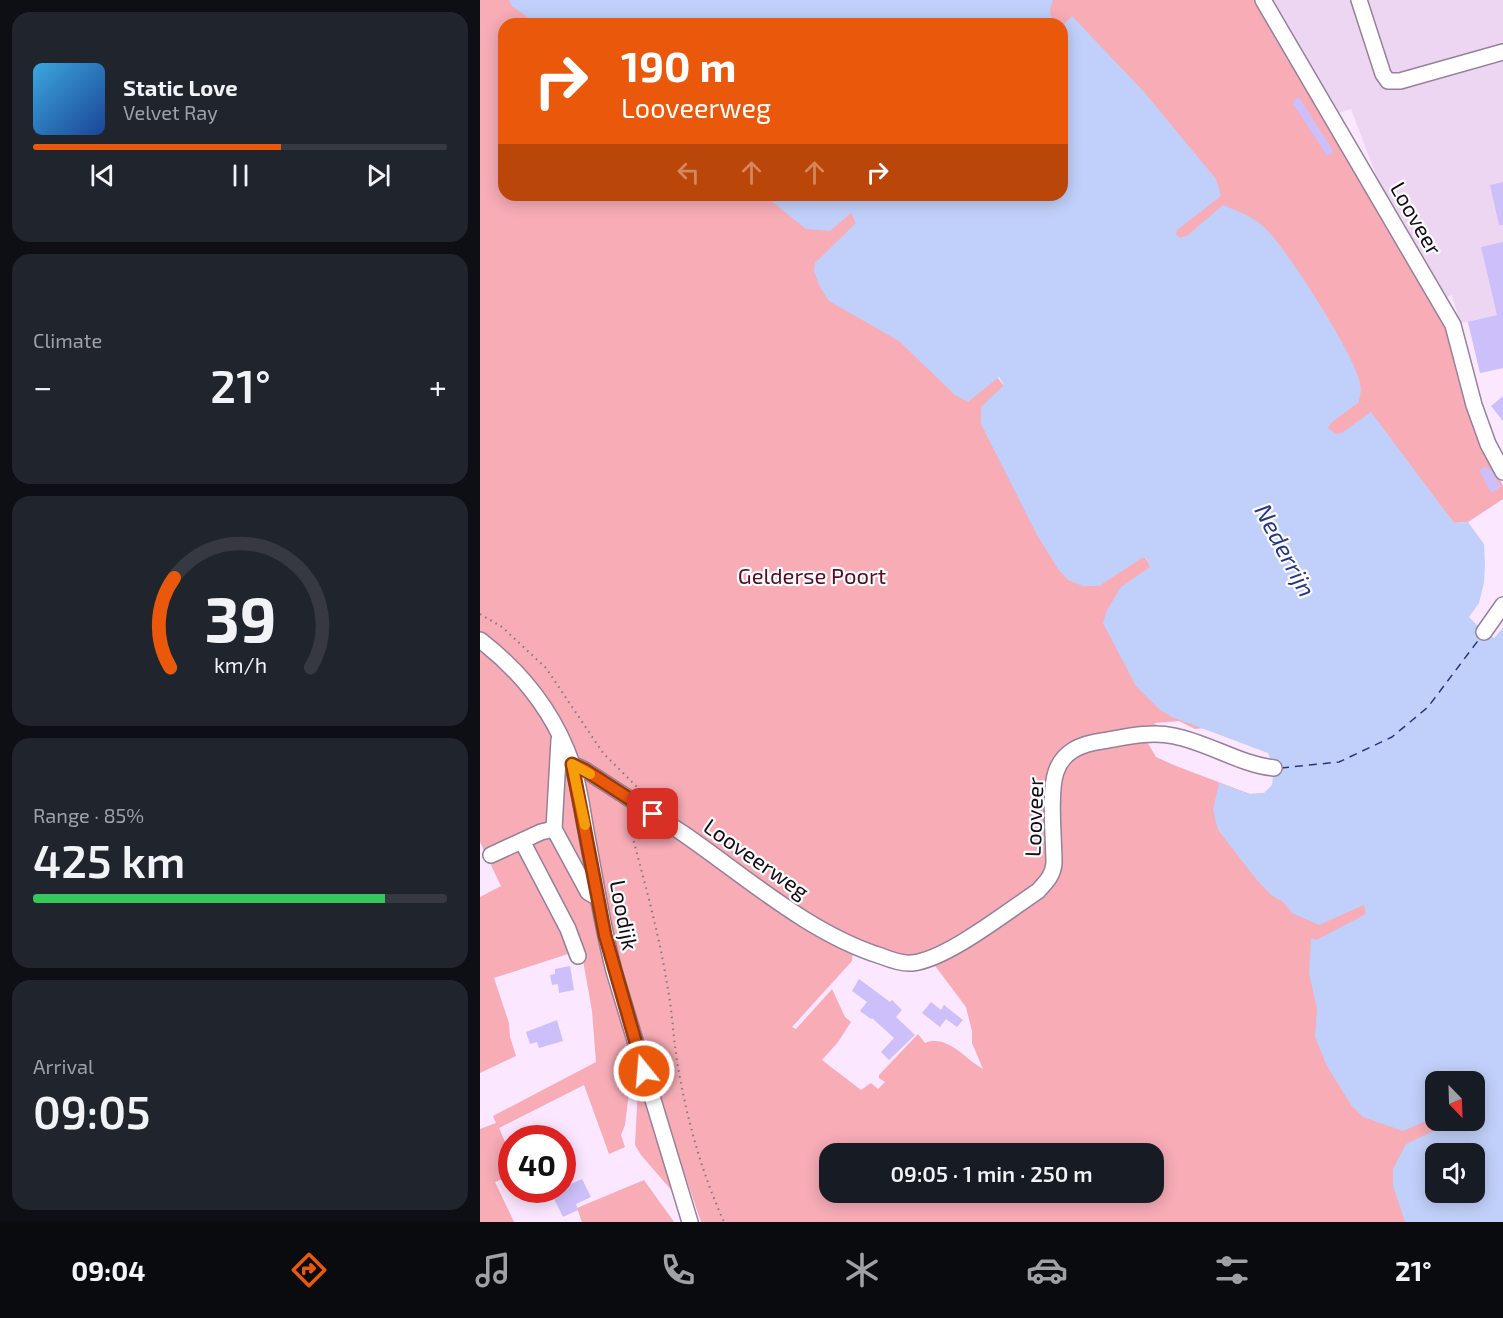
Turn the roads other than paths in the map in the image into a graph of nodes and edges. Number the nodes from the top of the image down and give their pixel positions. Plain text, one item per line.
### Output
1 (1263, 0) edge
2 (1359, 0) edge
3 (1503, 52) edge
4 (1503, 472) edge
5 (1503, 605) edge
6 (1484, 632) dead end
7 (480, 640) edge
8 (559, 737) junction
9 (572, 764) junction
10 (1274, 768) dead end
11 (554, 829) junction
12 (522, 841) junction
13 (491, 855) dead end
14 (598, 898) junction
15 (578, 956) dead end
16 (926, 960) joint
17 (690, 1222) edge

1 - 4 street, Looveer
2 - 3 street
5 - 6 street
7 - 8 street, Loodijk
8 - 9 street, Loodijk
8 - 11 street
9 - 14 street, Loodijk
9 - 16 street, Looveerweg
10 - 16 street, Looveer
11 - 12 street
11 - 14 street
12 - 13 street
12 - 15 street
14 - 17 street, Loodijk

